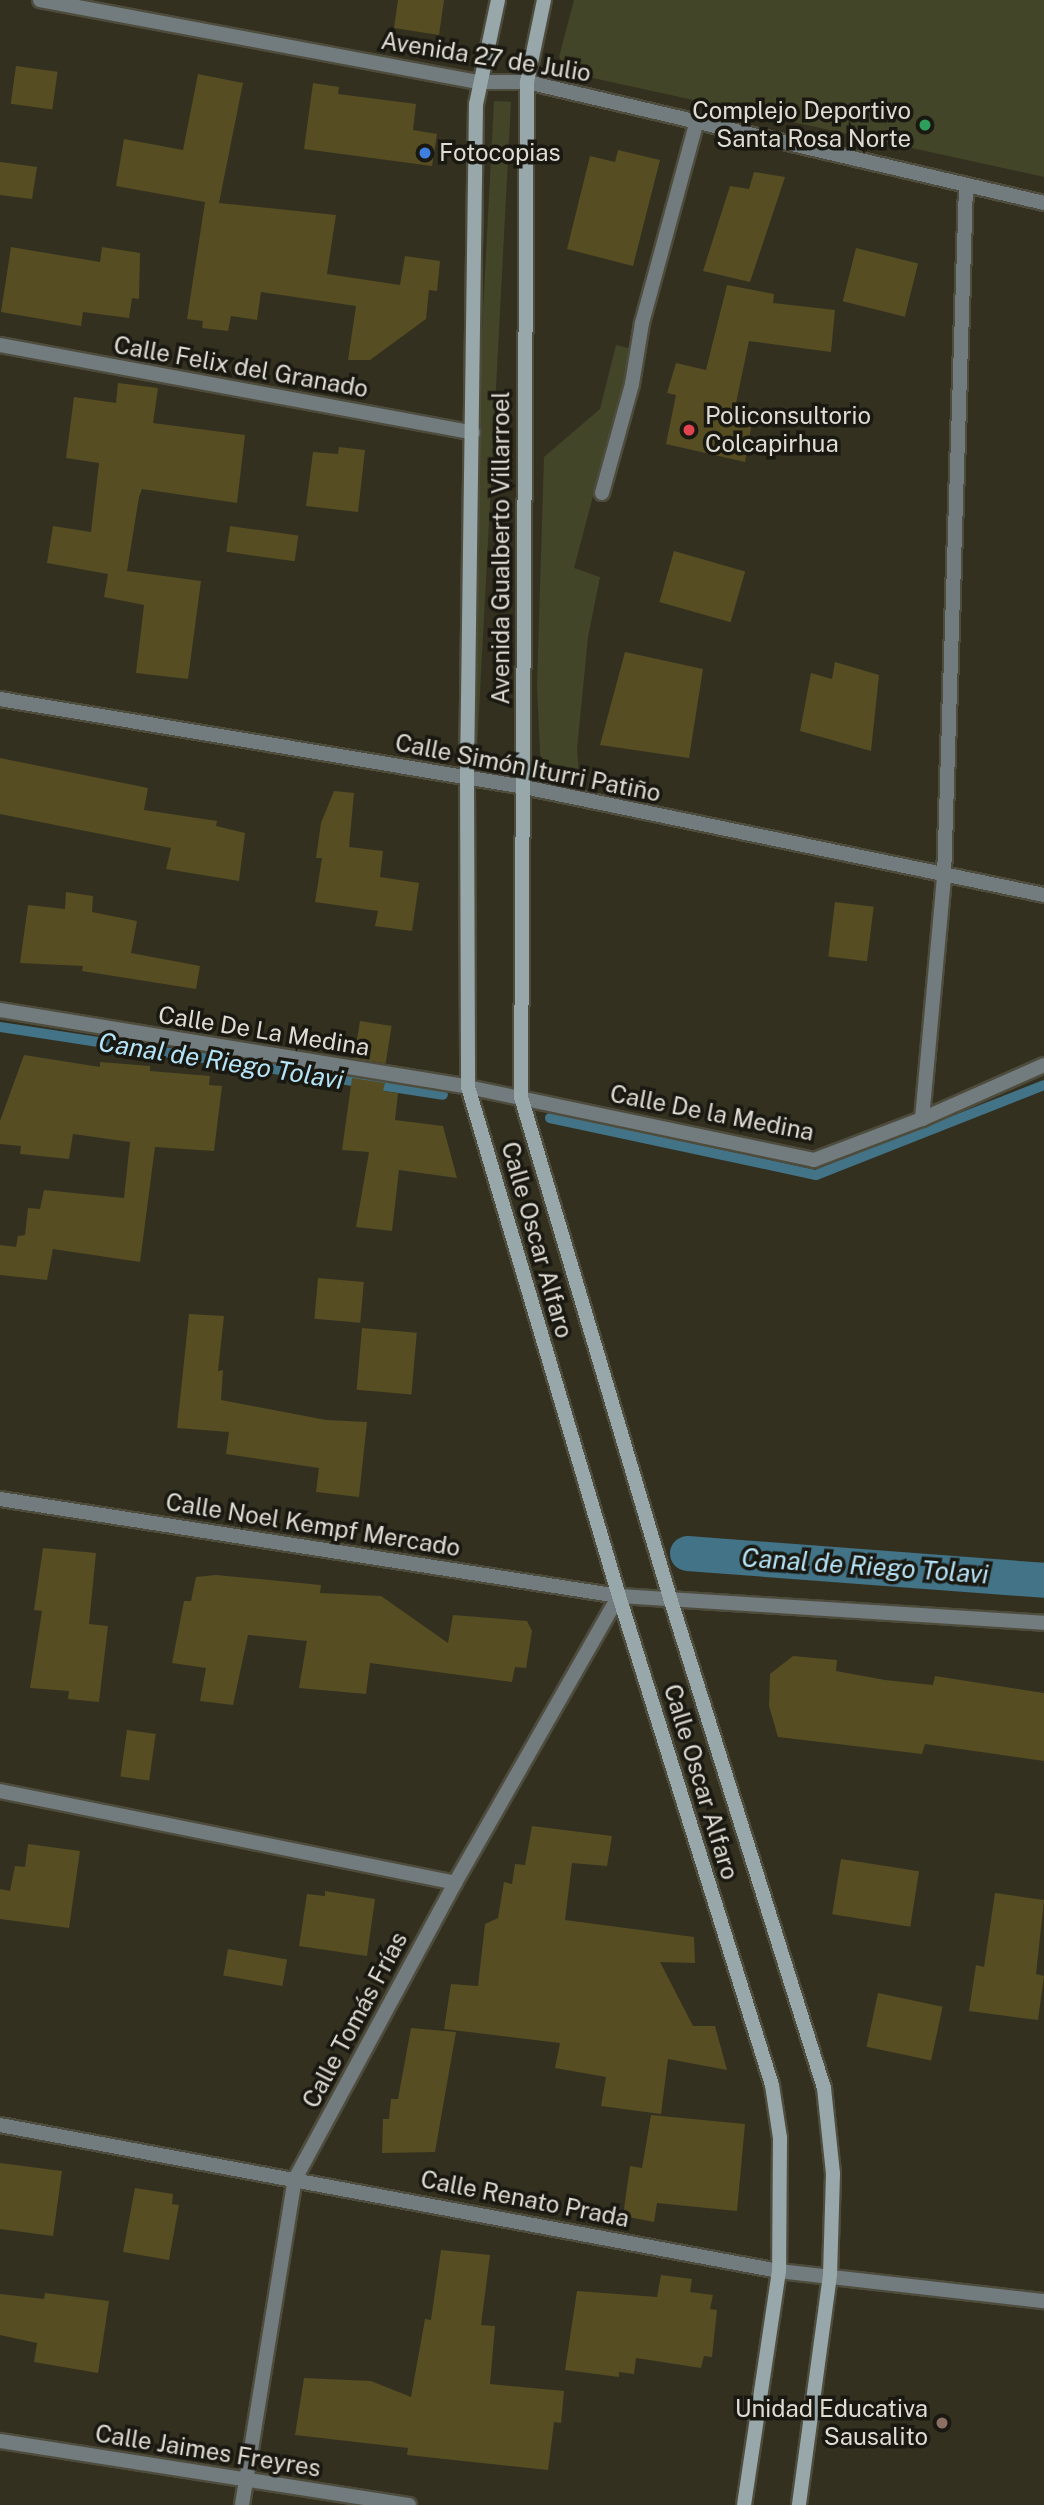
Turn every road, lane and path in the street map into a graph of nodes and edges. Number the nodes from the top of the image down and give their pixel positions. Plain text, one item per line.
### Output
1 (40, 0) edge
2 (498, 0) edge
3 (544, 0) edge
4 (478, 82) junction
5 (527, 82) junction
6 (696, 121) junction
7 (966, 185) junction
8 (1044, 203) edge
9 (0, 345) edge
10 (473, 433) junction
11 (602, 493) dead end
12 (0, 699) edge
13 (467, 777) junction
14 (524, 786) junction
15 (944, 878) junction
16 (1044, 895) edge
17 (0, 1010) edge
18 (1044, 1065) edge
19 (468, 1087) junction
20 (521, 1097) junction
21 (922, 1119) junction
22 (0, 1499) edge
23 (619, 1596) junction
24 (671, 1601) junction
25 (1044, 1623) edge
26 (0, 1791) edge
27 (454, 1883) junction
28 (0, 2125) edge
29 (295, 2179) junction
30 (779, 2271) junction
31 (830, 2275) junction
32 (1044, 2301) edge
33 (0, 2441) edge
34 (245, 2480) junction
35 (242, 2505) edge
36 (409, 2505) edge
37 (744, 2505) edge
38 (799, 2505) edge

1 - 4 street, Avenida 27 de Julio
2 - 4 main road, Avenida Gualberto Villarroel
3 - 5 main road, Avenida Gualberto Villarroel
4 - 5 street, Avenida 27 de Julio
4 - 10 main road, Avenida Gualberto Villarroel
5 - 6 street, Avenida 27 de Julio
5 - 14 main road, Avenida Gualberto Villarroel
6 - 7 street, Avenida 27 de Julio
6 - 11 street
7 - 8 street, Avenida 27 de Julio
7 - 15 street
9 - 10 street, Calle Felix del Granado
10 - 13 main road, Avenida Gualberto Villarroel
12 - 13 street, Calle Simón Iturri Patiño
13 - 14 street, Calle Simón Iturri Patiño
13 - 19 main road, Avenida Gualberto Villarroel
14 - 15 street, Calle Simón Iturri Patiño
14 - 20 main road, Avenida Gualberto Villarroel
15 - 16 street, Calle Simón Iturri Patiño
15 - 21 street
17 - 19 street, Calle De La Medina
18 - 21 street, Calle De la Medina
19 - 20 street, Calle De La Medina
19 - 23 main road, Calle Oscar Alfaro
20 - 21 street, Calle De la Medina
20 - 24 main road, Calle Oscar Alfaro
22 - 23 street, Calle Noel Kempf Mercado
23 - 24 street, Calle Noel Kempf Mercado
23 - 27 street, Calle Tomás Frías
23 - 30 main road, Calle Oscar Alfaro
24 - 25 street, Calle Noel Kempf Mercado
24 - 31 main road, Calle Oscar Alfaro
26 - 27 street
27 - 29 street, Calle Tomás Frías
28 - 29 street, Calle Renato Prada
29 - 30 street, Calle Renato Prada
29 - 34 street, Calle Tomás Frías
30 - 31 street, Calle Renato Prada
30 - 37 main road, Calle Oscar Alfaro
31 - 32 street, Calle Renato Prada
31 - 38 main road, Calle Oscar Alfaro
33 - 34 street, Calle Jaimes Freyres
34 - 35 street, Calle Tomás Frías
34 - 36 street, Calle Jaimes Freyres

